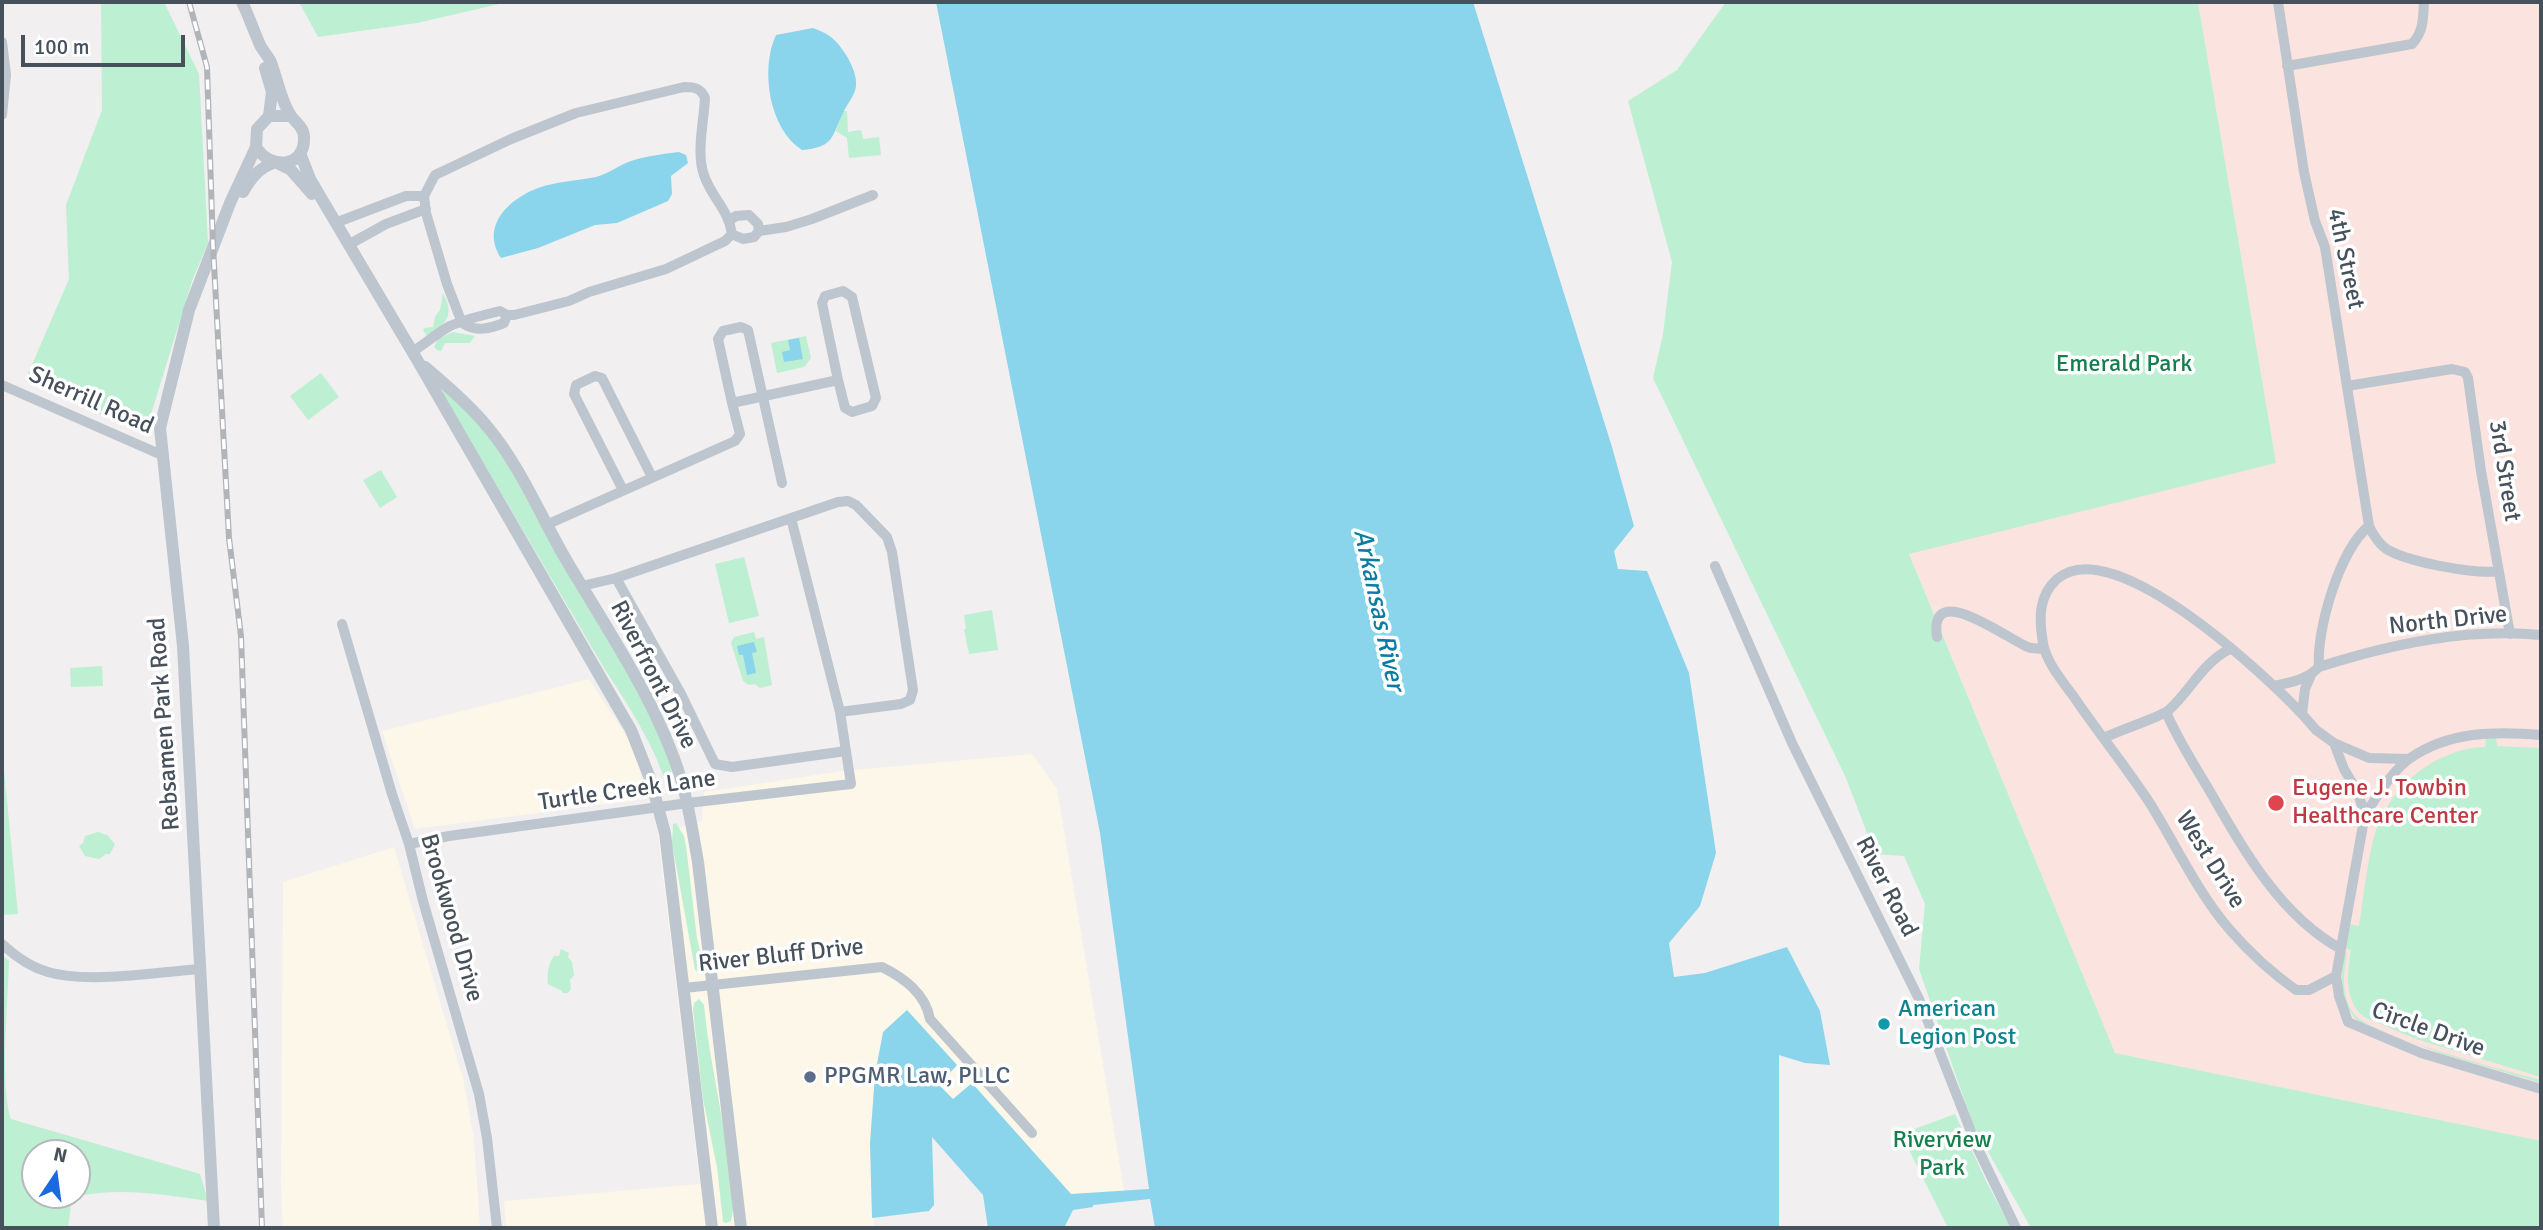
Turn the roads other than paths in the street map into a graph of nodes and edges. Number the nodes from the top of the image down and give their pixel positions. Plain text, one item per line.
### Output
1 (242, 2) edge
2 (2278, 2) edge
3 (2424, 2) edge
4 (2, 42) edge
5 (261, 48) junction
6 (2287, 65) junction
7 (2, 115) edge
8 (269, 116) junction
9 (291, 116) junction
10 (256, 147) junction
11 (300, 153) junction
12 (276, 163) junction
13 (873, 195) dead end
14 (424, 196) junction
15 (378, 207) junction
16 (426, 209) junction
17 (730, 220) junction
18 (334, 221) junction
19 (386, 224) junction
20 (221, 228) junction
21 (759, 231) junction
22 (732, 234) junction
23 (348, 245) junction
24 (462, 323) junction
25 (416, 357) junction
26 (838, 380) junction
27 (2, 385) edge
28 (2347, 386) junction
29 (764, 396) junction
30 (732, 403) junction
31 (164, 456) junction
32 (652, 477) junction
33 (782, 483) dead end
34 (623, 490) junction
35 (790, 518) junction
36 (547, 526) junction
37 (2369, 526) junction
38 (1715, 566) dead end
39 (2499, 571) junction
40 (616, 578) junction
41 (582, 586) junction
42 (342, 624) dead end
43 (2510, 634) junction
44 (2541, 635) edge
45 (1937, 637) dead end
46 (2044, 649) junction
47 (2230, 649) junction
48 (2319, 667) junction
49 (2311, 675) junction
50 (2274, 686) junction
51 (840, 712) junction
52 (2166, 712) junction
53 (2302, 714) junction
54 (2541, 735) edge
55 (2104, 738) junction
56 (2334, 743) junction
57 (846, 751) junction
58 (2409, 759) junction
59 (688, 803) junction
60 (658, 808) junction
61 (2365, 814) junction
62 (409, 844) junction
63 (2, 944) edge
64 (2341, 949) junction
65 (201, 969) junction
66 (2336, 976) junction
67 (712, 984) junction
68 (684, 988) junction
69 (2541, 1089) edge
70 (1031, 1133) dead end
71 (214, 1228) edge
72 (497, 1228) edge
73 (712, 1228) edge
74 (741, 1228) edge
75 (2016, 1228) edge

1 - 5 street, Rebsamen Park Road
2 - 6 street, 4th Street
3 - 6 street
4 - 7 street
5 - 8 street, Rebsamen Park Road
5 - 9 street, Rebsamen Park Road
6 - 28 street, 4th Street
8 - 9 street
8 - 10 street, Rebsamen Park Road
9 - 11 street, Rebsamen Park Road
10 - 12 street
10 - 20 street, Rebsamen Park Road
11 - 12 street, Rebsamen Park Road
11 - 18 street, Riverfront Drive
12 - 18 street, Riverfront Drive
12 - 20 street, Rebsamen Park Road
13 - 21 street
14 - 15 street
14 - 16 street
14 - 17 street
15 - 18 street
15 - 19 street
16 - 19 street
16 - 24 street
17 - 21 street
17 - 22 street
18 - 23 street, Riverfront Drive
19 - 23 street
20 - 31 street, Rebsamen Park Road
21 - 22 street
22 - 24 street
23 - 25 street, Riverfront Drive
24 - 25 street
25 - 36 street, Riverfront Drive
25 - 60 street, Riverfront Drive
26 - 26 street
26 - 29 street
27 - 31 street, Sherrill Road
28 - 37 street, 4th Street
28 - 39 street, 3rd Street
29 - 30 street
29 - 30 street
29 - 33 street
30 - 32 street
31 - 65 street, Rebsamen Park Road
32 - 34 street
32 - 34 street
34 - 36 street
35 - 40 street
35 - 51 street
35 - 51 street
36 - 41 street, Riverfront Drive
37 - 39 street, North Drive
37 - 48 street
38 - 75 street, River Road
39 - 43 street, 3rd Street
40 - 41 street
40 - 57 street
41 - 59 street, Riverfront Drive
42 - 62 street, Brookwood Drive
43 - 44 street, North Drive
43 - 48 street, North Drive
45 - 46 street
46 - 47 street, West Drive
46 - 55 street, West Drive
47 - 50 street, West Drive
47 - 52 street
48 - 49 street
49 - 50 street
49 - 53 street
50 - 53 street, West Drive
51 - 57 street
52 - 55 street
52 - 64 street
53 - 56 street
54 - 58 street
55 - 66 street, West Drive
56 - 58 street
56 - 61 street
57 - 59 street, Turtle Creek Lane
58 - 61 street
59 - 60 street, Turtle Creek Lane
59 - 67 street, Riverfront Drive
60 - 62 street, Turtle Creek Lane
60 - 68 street, Riverfront Drive
61 - 64 street, Circle Drive
62 - 72 street, Brookwood Drive
63 - 65 street
64 - 66 street, Circle Drive
65 - 71 street, Rebsamen Park Road
66 - 69 street, Circle Drive
67 - 68 street, River Bluff Drive
67 - 70 street, River Bluff Drive
67 - 74 street, Riverfront Drive
68 - 73 street, Riverfront Drive

